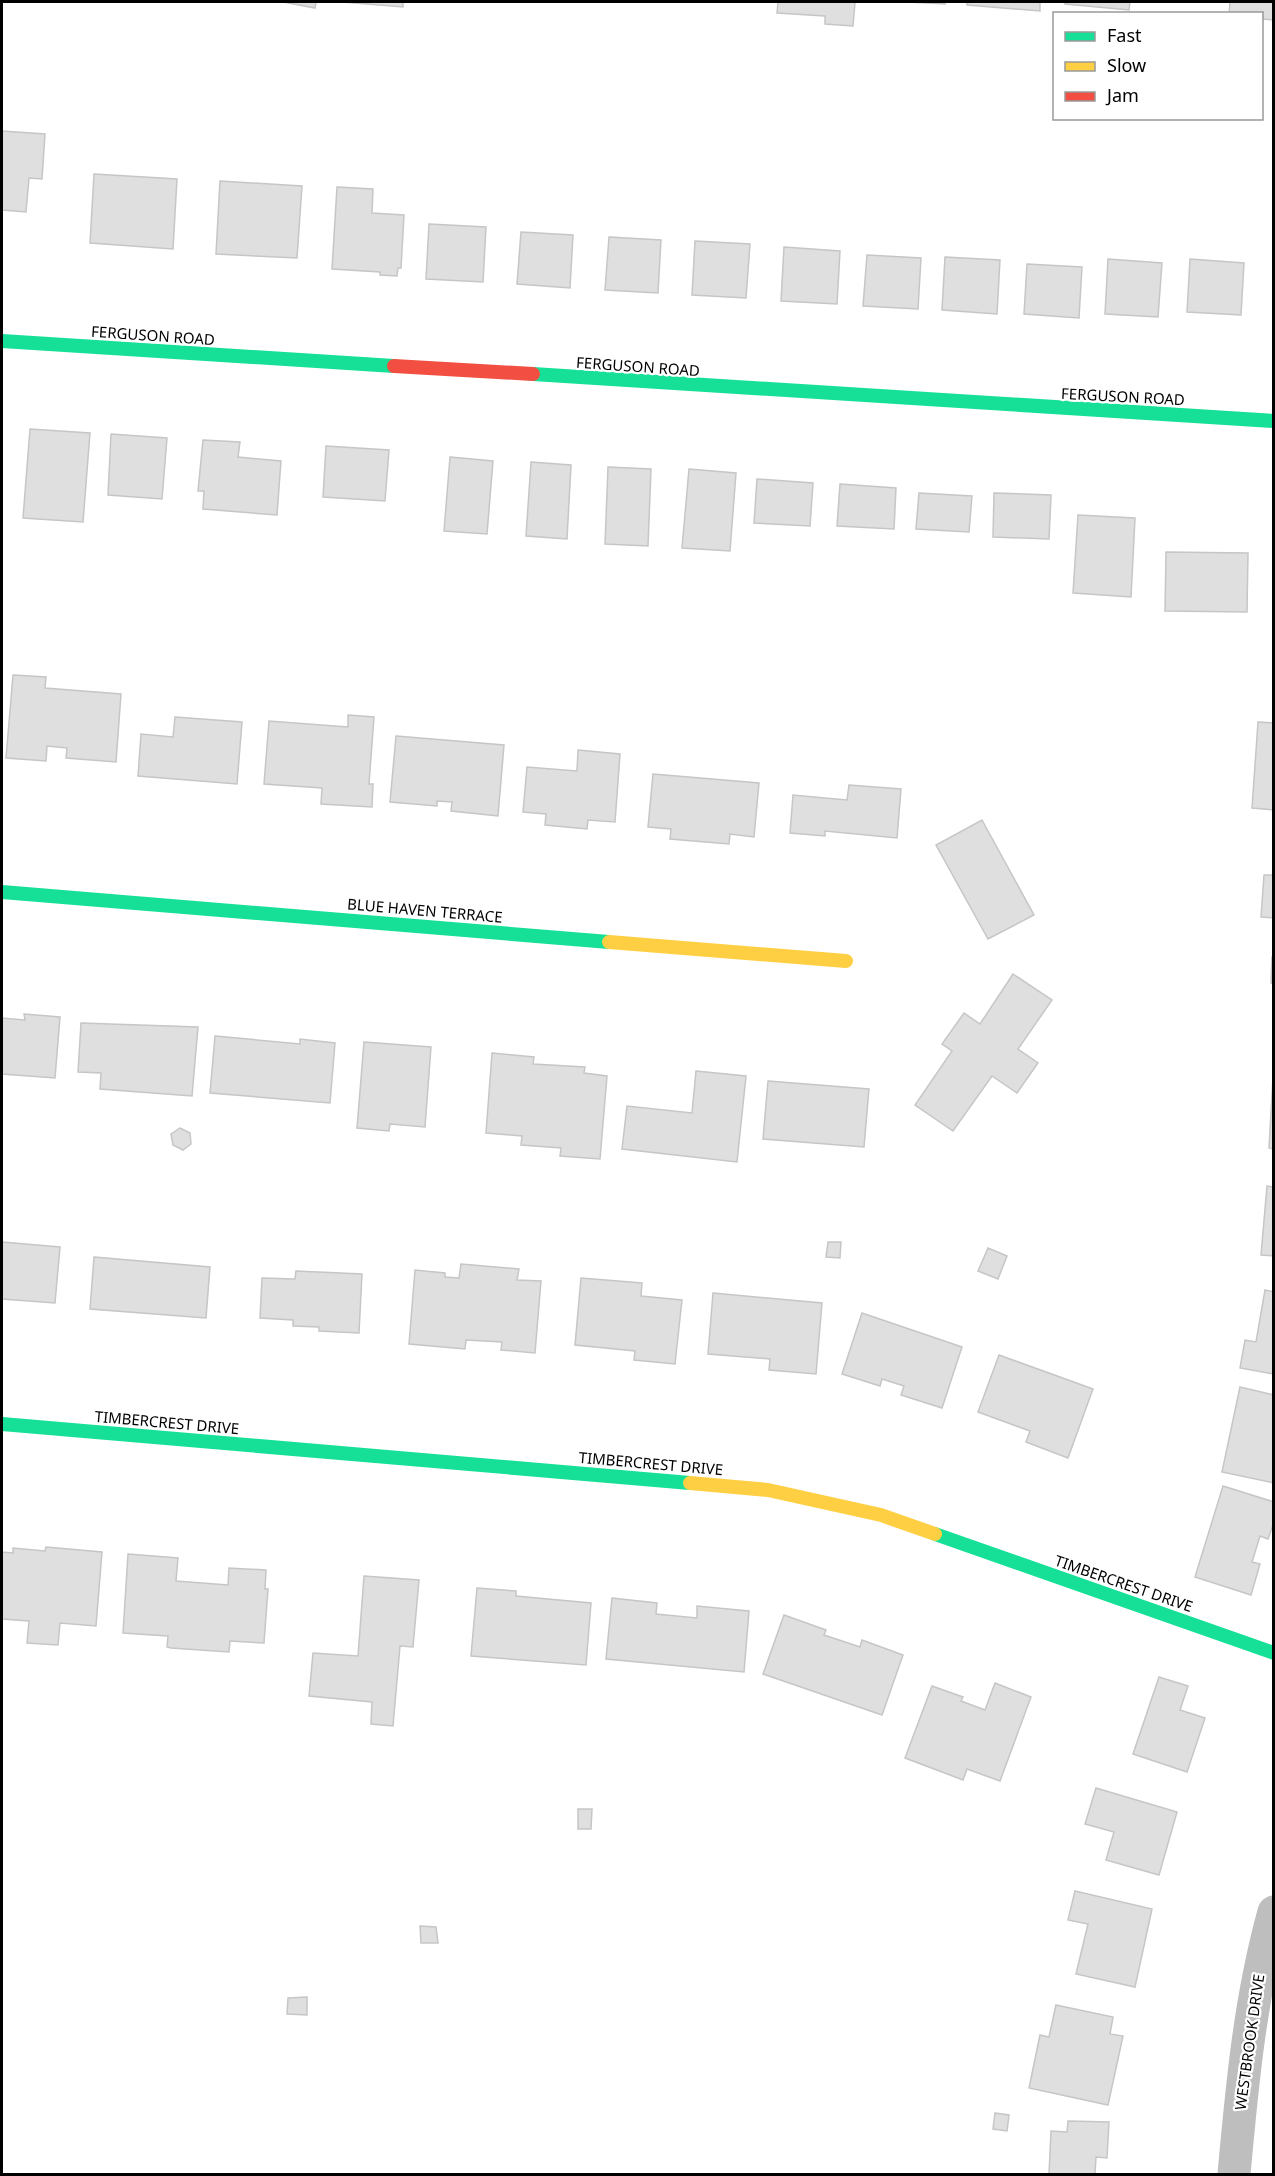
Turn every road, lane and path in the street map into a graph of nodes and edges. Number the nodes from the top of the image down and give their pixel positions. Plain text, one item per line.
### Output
1 (2, 342) edge
2 (1274, 421) edge
3 (2, 892) edge
4 (846, 961) dead end
5 (2, 1424) edge
6 (1274, 1653) edge
7 (1274, 1912) edge
8 (1234, 2175) edge

1 - 2 street, FERGUSON ROAD
3 - 4 street, BLUE HAVEN TERRACE
5 - 6 street, TIMBERCREST DRIVE
7 - 8 street, WESTBROOK DRIVE

